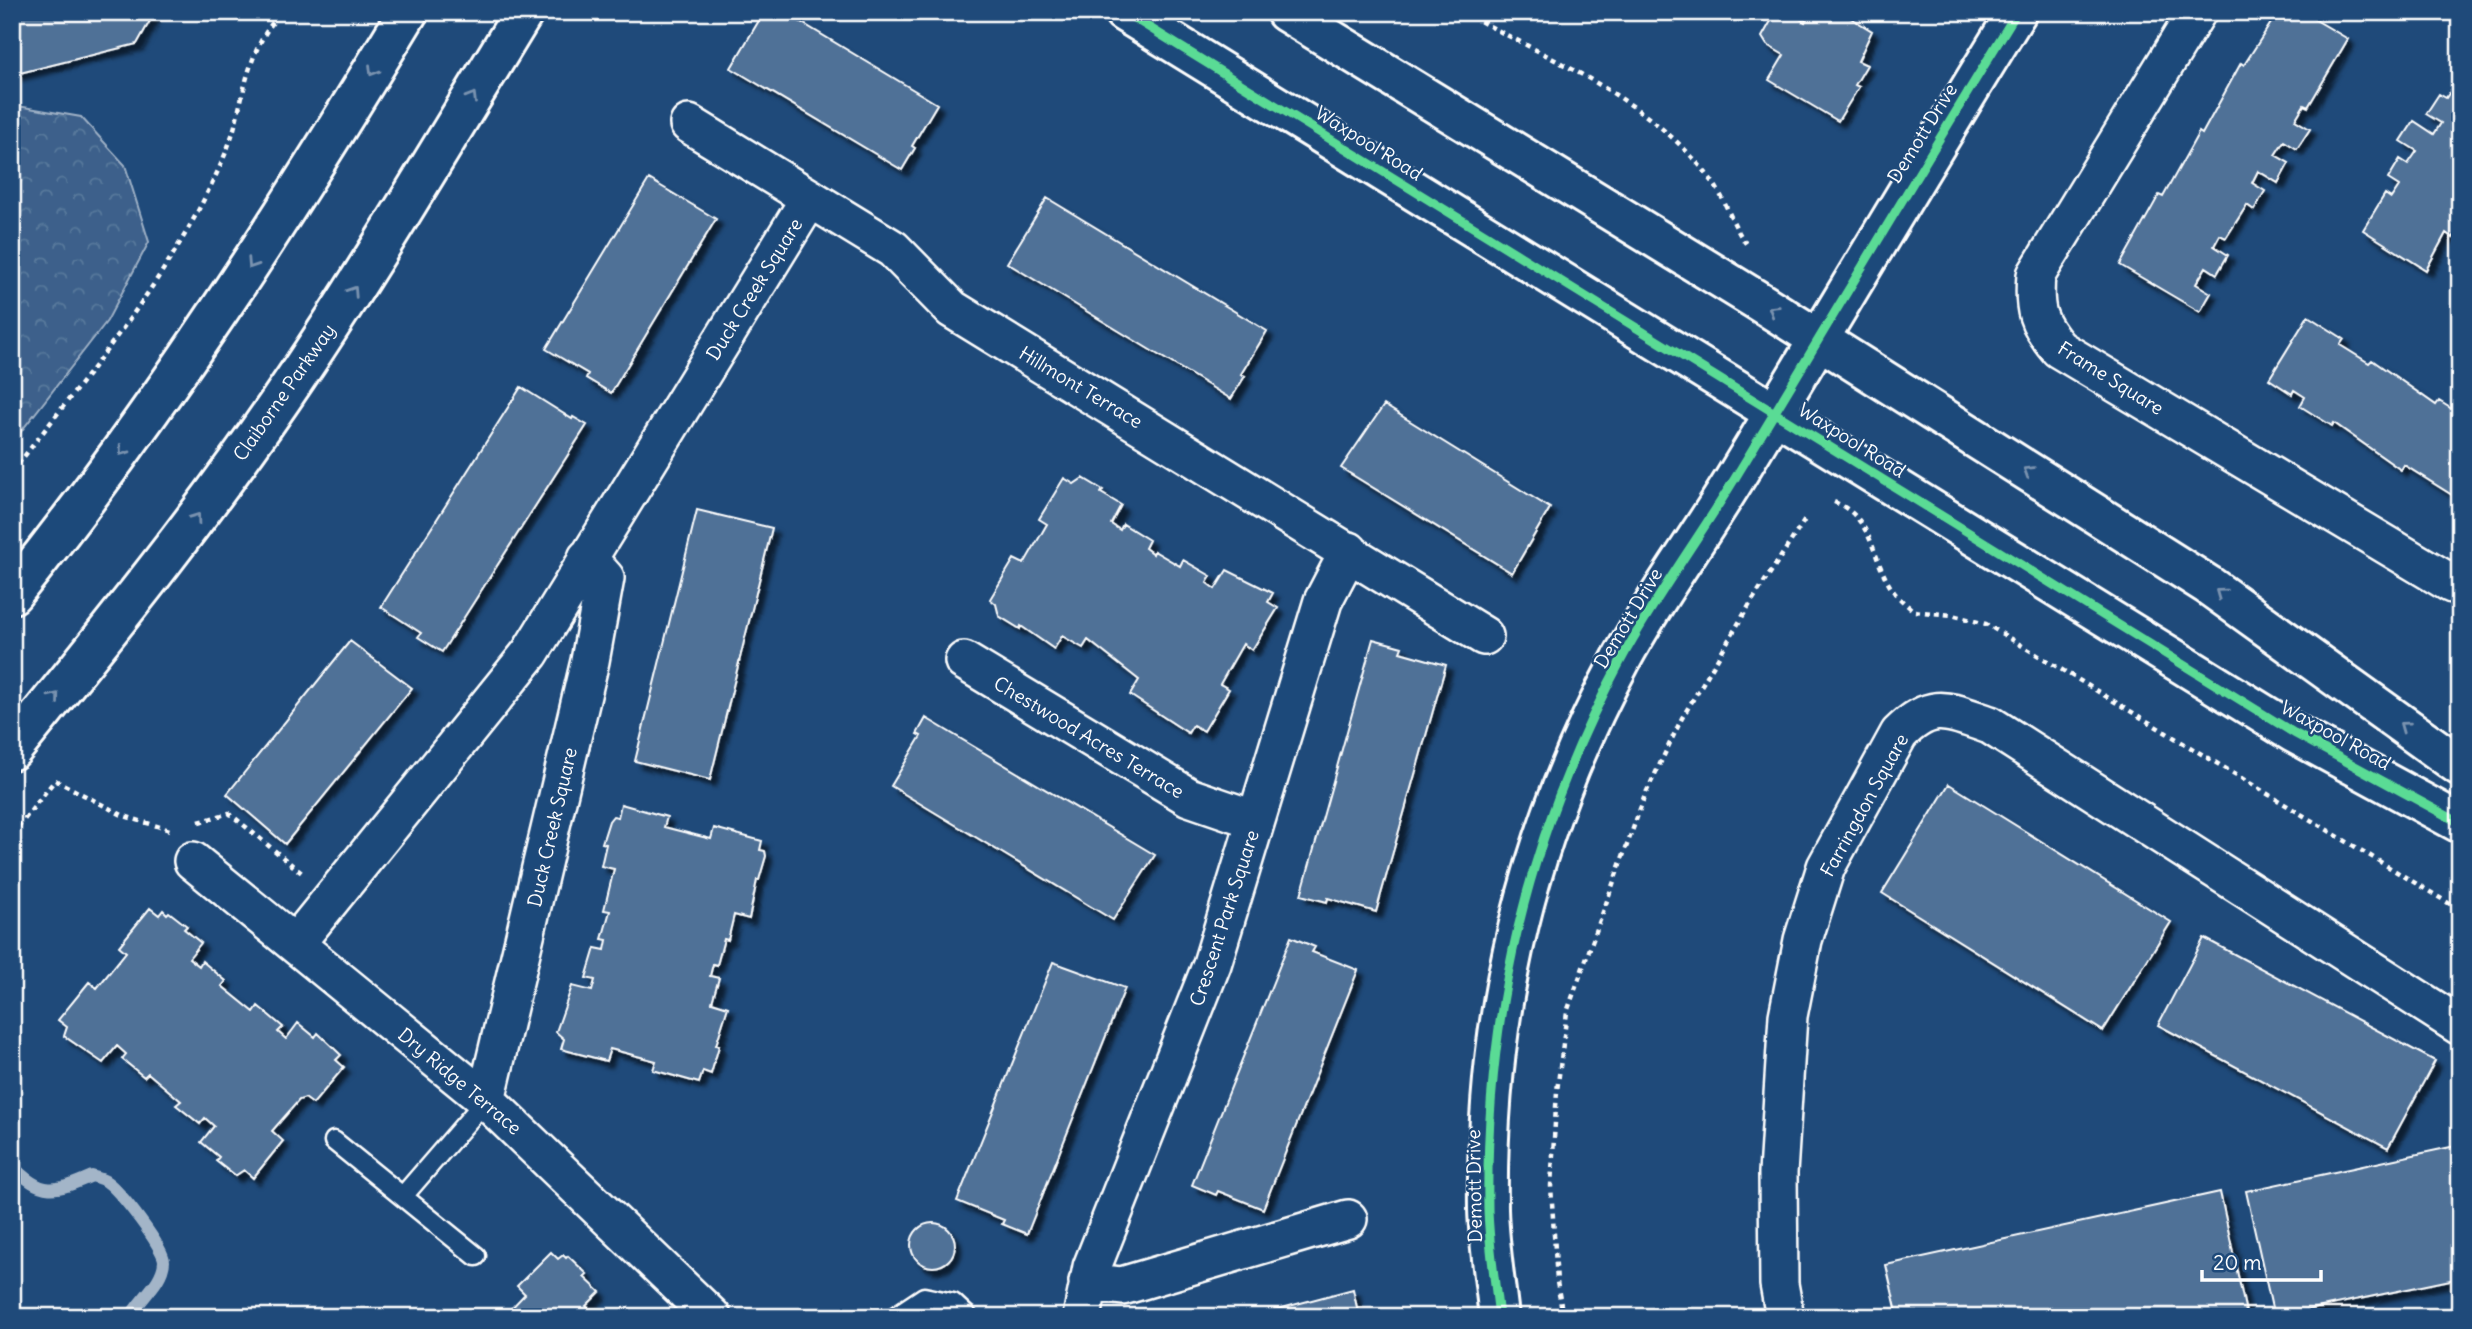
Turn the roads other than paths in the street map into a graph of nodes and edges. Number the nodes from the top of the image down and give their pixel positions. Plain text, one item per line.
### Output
1 (408, 12) edge
2 (524, 12) edge
3 (1124, 12) edge
4 (1286, 12) edge
5 (2017, 12) edge
6 (2197, 12) edge
7 (689, 124) dead end
8 (810, 198) junction
9 (1818, 338) junction
10 (1774, 413) junction
11 (1349, 551) junction
12 (587, 558) junction
13 (2460, 584) edge
14 (12, 594) edge
15 (1484, 636) dead end
16 (964, 661) dead end
17 (12, 750) edge
18 (2460, 766) edge
19 (1256, 820) junction
20 (2460, 823) edge
21 (193, 861) dead end
22 (295, 944) junction
23 (2460, 1026) edge
24 (486, 1100) junction
25 (334, 1141) dead end
26 (403, 1196) junction
27 (1348, 1219) dead end
28 (476, 1256) dead end
29 (1085, 1299) edge
30 (712, 1317) edge
31 (894, 1317) edge
32 (968, 1317) edge
33 (1499, 1317) edge
34 (1785, 1317) edge

1 -> 14 street
17 -> 2 street, Claiborne Parkway
3 - 10 street, Waxpool Road
9 -> 4 street, Waxpool Road
5 - 9 street, Demott Drive
6 - 13 street, Frame Square
7 - 8 street, Hillmont Terrace
8 - 11 street, Hillmont Terrace
8 - 12 street, Duck Creek Square
9 - 10 street, Demott Drive
18 -> 9 street, Waxpool Road
10 - 20 street, Waxpool Road
10 - 33 street, Demott Drive
11 - 15 street, Hillmont Terrace
11 - 19 street, Crescent Park Square
12 - 22 street, Duck Creek Square
12 - 24 street, Duck Creek Square
16 - 19 street, Chestwood Acres Terrace
19 - 29 street, Crescent Park Square
21 - 22 street, Dry Ridge Terrace
22 - 24 street, Dry Ridge Terrace
23 - 34 street, Farringdon Square
24 - 26 lane
24 - 30 street, Dry Ridge Terrace
25 - 26 lane
26 - 28 lane
27 - 29 street, Crescent Park Square
31 - 32 lane

